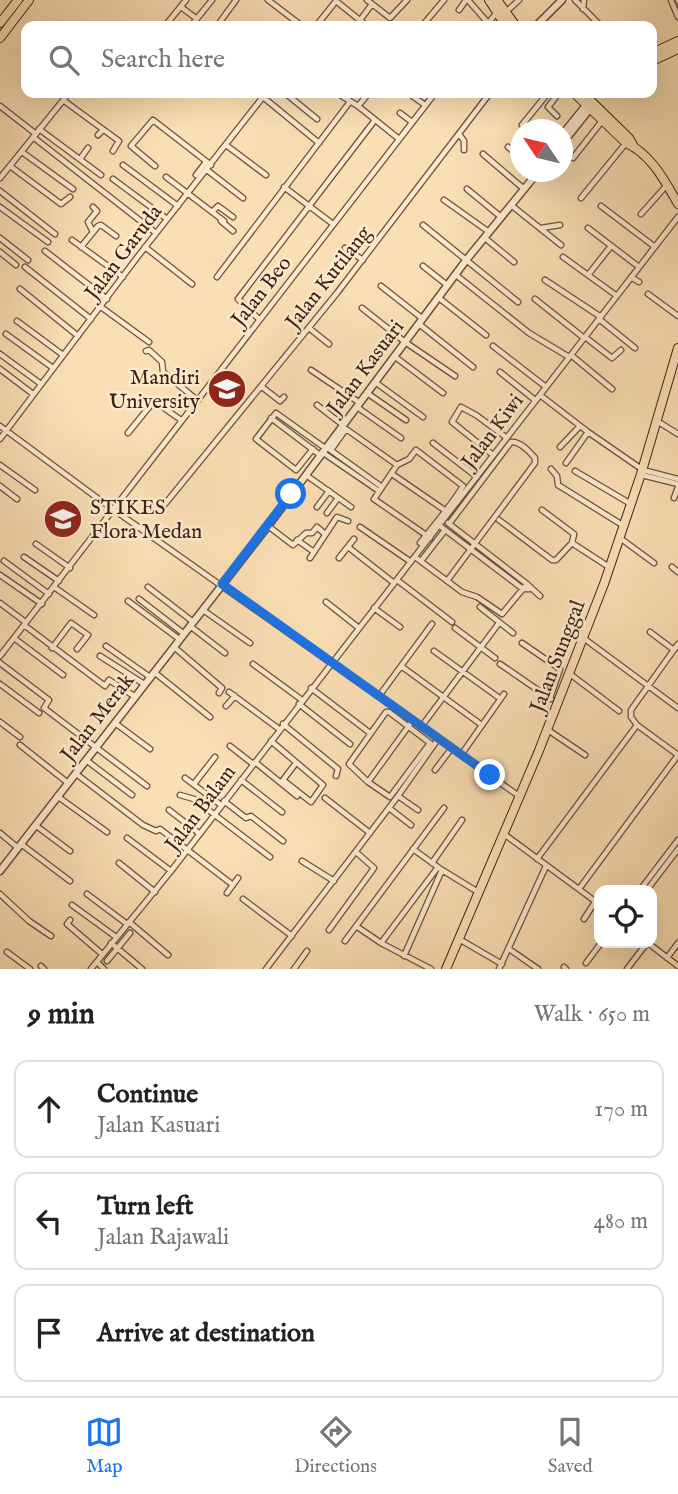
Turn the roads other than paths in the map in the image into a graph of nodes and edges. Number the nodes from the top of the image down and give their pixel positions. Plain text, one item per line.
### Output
1 (18, 0) edge
2 (29, 0) edge
3 (186, 0) edge
4 (212, 0) edge
5 (236, 0) edge
6 (268, 0) edge
7 (407, 0) edge
8 (443, 0) edge
9 (467, 0) edge
10 (489, 0) edge
11 (519, 0) edge
12 (562, 0) edge
13 (575, 0) edge
14 (584, 0) edge
15 (670, 0) edge
16 (334, 1) edge
17 (370, 2) edge
18 (499, 6) edge
19 (181, 7) junction
20 (583, 9) junction
21 (459, 10) dead end
22 (678, 17) edge
23 (546, 18) junction
24 (197, 19) joint
25 (361, 19) dead end
26 (221, 20) edge
27 (169, 21) edge
28 (295, 21) edge
29 (320, 21) edge
30 (360, 21) edge
31 (426, 21) edge
32 (484, 21) edge
33 (489, 21) edge
34 (512, 21) edge
35 (542, 21) edge
36 (544, 21) edge
37 (596, 21) edge
38 (0, 23) edge
39 (0, 38) edge
40 (678, 41) edge
41 (678, 49) edge
42 (657, 51) edge
43 (657, 59) edge
44 (262, 98) edge
45 (267, 98) edge
46 (291, 98) edge
47 (343, 98) edge
48 (365, 98) edge
49 (415, 98) edge
50 (430, 98) edge
51 (486, 98) edge
52 (544, 98) edge
53 (555, 98) edge
54 (589, 99) edge
55 (63, 100) joint
56 (349, 103) junction
57 (425, 105) junction
58 (0, 106) edge
59 (358, 106) junction
60 (400, 113) dead end
61 (557, 116) dead end
62 (317, 119) dead end
63 (527, 119) edge
64 (374, 120) junction
65 (573, 120) edge
66 (602, 121) junction
67 (412, 122) junction
68 (573, 126) edge
69 (103, 130) junction
70 (36, 133) junction
71 (459, 134) junction
72 (98, 135) dead end
73 (398, 139) junction
74 (319, 143) junction
75 (226, 145) junction
76 (630, 145) junction
77 (88, 148) dead end
78 (464, 150) dead end
79 (113, 151) dead end
80 (22, 152) junction
81 (483, 154) dead end
82 (573, 158) dead end
83 (80, 159) junction
84 (209, 163) junction
85 (123, 165) dead end
86 (10, 166) junction
87 (155, 166) dead end
88 (207, 170) junction
89 (101, 175) dead end
90 (196, 175) dead end
91 (266, 175) dead end
92 (166, 177) dead end
93 (0, 178) edge
94 (113, 179) dead end
95 (529, 182) edge
96 (668, 185) junction
97 (284, 187) junction
98 (524, 188) junction
99 (73, 189) dead end
100 (467, 189) dead end
101 (0, 191) edge
102 (187, 194) junction
103 (70, 197) dead end
104 (243, 198) dead end
105 (581, 198) dead end
106 (677, 199) edge
107 (444, 200) dead end
108 (511, 205) junction
109 (0, 206) edge
110 (178, 206) junction
111 (308, 206) junction
112 (601, 206) dead end
113 (93, 207) dead end
114 (212, 212) junction
115 (641, 215) dead end
116 (501, 217) junction
117 (678, 217) edge
118 (233, 218) dead end
119 (167, 219) junction
120 (224, 221) dead end
121 (333, 224) junction
122 (423, 225) dead end
123 (559, 225) dead end
124 (541, 228) junction
125 (588, 228) dead end
126 (93, 231) junction
127 (233, 231) dead end
128 (156, 233) junction
129 (55, 234) dead end
130 (487, 235) junction
131 (116, 236) dead end
132 (0, 238) edge
133 (72, 240) dead end
134 (48, 242) dead end
135 (561, 244) dead end
136 (611, 246) junction
137 (81, 247) junction
138 (145, 247) junction
139 (345, 247) dead end
140 (655, 247) junction
141 (45, 251) dead end
142 (0, 252) edge
143 (563, 257) dead end
144 (28, 260) dead end
145 (363, 260) junction
146 (467, 260) junction
147 (514, 262) dead end
148 (16, 265) dead end
149 (424, 266) dead end
150 (25, 267) dead end
151 (639, 267) junction
152 (456, 275) junction
153 (588, 275) junction
154 (123, 277) junction
155 (217, 277) dead end
156 (631, 277) junction
157 (545, 280) dead end
158 (639, 282) dead end
159 (192, 284) dead end
160 (448, 285) junction
161 (381, 286) dead end
162 (20, 289) dead end
163 (648, 294) dead end
164 (617, 296) junction
165 (439, 298) junction
166 (107, 299) junction
167 (535, 299) dead end
168 (518, 302) dead end
169 (101, 307) junction
170 (362, 308) dead end
171 (678, 316) edge
172 (600, 318) junction
173 (91, 319) junction
174 (259, 319) junction
175 (17, 321) dead end
176 (421, 321) junction
177 (309, 328) junction
178 (6, 334) dead end
179 (486, 335) dead end
180 (78, 336) junction
181 (585, 337) junction
182 (149, 342) dead end
183 (405, 342) junction
184 (329, 344) dead end
185 (493, 346) dead end
186 (635, 348) dead end
187 (678, 348) edge
188 (621, 350) dead end
189 (146, 351) dead end
190 (0, 355) edge
191 (62, 355) junction
192 (394, 356) junction
193 (570, 356) junction
194 (473, 367) dead end
195 (53, 368) junction
196 (0, 369) edge
197 (312, 370) dead end
198 (500, 372) dead end
199 (455, 376) dead end
200 (674, 377) edge
201 (375, 382) junction
202 (41, 384) junction
203 (262, 387) junction
204 (546, 387) junction
205 (612, 389) dead end
206 (367, 393) junction
207 (443, 393) dead end
208 (33, 394) junction
209 (540, 395) junction
210 (284, 397) dead end
211 (197, 400) junction
212 (535, 400) junction
213 (317, 405) dead end
214 (358, 405) junction
215 (424, 417) dead end
216 (271, 418) junction
217 (181, 420) junction
218 (657, 420) junction
219 (406, 421) dead end
220 (343, 425) junction
221 (0, 426) edge
222 (580, 426) junction
223 (6, 431) junction
224 (587, 432) junction
225 (128, 433) dead end
226 (678, 434) edge
227 (401, 438) dead end
228 (507, 438) junction
229 (0, 439) edge
230 (433, 443) dead end
231 (560, 447) dead end
232 (313, 449) junction
233 (325, 450) junction
234 (494, 455) junction
235 (566, 463) dead end
236 (0, 465) edge
237 (397, 465) junction
238 (551, 469) dead end
239 (575, 471) dead end
240 (642, 472) junction
241 (392, 474) junction
242 (306, 475) junction
243 (477, 477) junction
244 (678, 483) edge
245 (0, 486) edge
246 (381, 489) junction
247 (36, 490) dead end
248 (329, 491) junction
249 (338, 498) junction
250 (674, 498) dead end
251 (17, 499) dead end
252 (165, 504) dead end
253 (631, 505) junction
254 (317, 507) dead end
255 (351, 508) dead end
256 (114, 509) junction
257 (542, 510) dead end
258 (327, 513) dead end
259 (447, 513) junction
260 (499, 520) dead end
261 (348, 521) dead end
262 (446, 522) junction
263 (268, 526) junction
264 (360, 527) dead end
265 (624, 527) junction
266 (442, 528) junction
267 (325, 534) junction
268 (428, 537) junction
269 (354, 538) dead end
270 (620, 538) junction
271 (298, 540) junction
272 (421, 542) dead end
273 (572, 543) junction
274 (36, 544) dead end
275 (475, 544) junction
276 (348, 547) junction
277 (471, 550) junction
278 (415, 556) junction
279 (24, 557) dead end
280 (339, 558) dead end
281 (4, 561) dead end
282 (421, 561) junction
283 (411, 562) junction
284 (654, 563) dead end
285 (610, 567) junction
286 (671, 567) dead end
287 (70, 568) junction
288 (678, 572) edge
289 (0, 575) edge
290 (396, 581) junction
291 (447, 581) junction
292 (59, 582) junction
293 (222, 584) junction
294 (54, 587) junction
295 (148, 587) dead end
296 (527, 587) junction
297 (49, 594) junction
298 (540, 596) dead end
299 (139, 599) dead end
300 (128, 601) dead end
301 (326, 602) dead end
302 (41, 604) junction
303 (1, 605) edge
304 (480, 607) dead end
305 (374, 608) junction
306 (202, 609) junction
307 (94, 615) dead end
308 (452, 622) dead end
309 (499, 622) junction
310 (24, 623) junction
311 (191, 623) junction
312 (432, 624) dead end
313 (400, 627) dead end
314 (359, 628) junction
315 (455, 628) dead end
316 (513, 632) dead end
317 (650, 632) dead end
318 (181, 636) junction
319 (582, 637) junction
320 (14, 638) junction
321 (250, 643) dead end
322 (522, 643) dead end
323 (678, 644) edge
324 (106, 646) dead end
325 (173, 646) junction
326 (480, 646) junction
327 (52, 648) junction
328 (77, 649) dead end
329 (674, 650) junction
330 (434, 651) dead end
331 (225, 653) dead end
332 (0, 656) edge
333 (100, 656) dead end
334 (495, 658) dead end
335 (0, 663) edge
336 (331, 663) junction
337 (253, 664) dead end
338 (500, 664) dead end
339 (401, 666) junction
340 (462, 670) junction
341 (152, 674) junction
342 (569, 674) junction
343 (63, 675) dead end
344 (0, 684) edge
345 (144, 684) junction
346 (648, 685) junction
347 (311, 688) junction
348 (219, 693) dead end
349 (504, 694) dead end
350 (134, 696) junction
351 (379, 696) junction
352 (443, 696) junction
353 (498, 697) dead end
354 (554, 701) junction
355 (300, 702) junction
356 (226, 706) dead end
357 (678, 708) edge
358 (619, 711) dead end
359 (39, 713) dead end
360 (210, 717) dead end
361 (413, 720) junction
362 (0, 722) edge
363 (114, 723) junction
364 (479, 723) dead end
365 (283, 724) junction
366 (638, 725) junction
367 (408, 726) junction
368 (421, 727) junction
369 (279, 729) junction
370 (547, 729) junction
371 (370, 733) junction
372 (20, 737) dead end
373 (438, 739) junction
374 (271, 741) junction
375 (349, 744) dead end
376 (20, 745) dead end
377 (230, 746) dead end
378 (95, 747) junction
379 (150, 748) dead end
380 (452, 748) junction
381 (461, 755) junction
382 (585, 755) dead end
383 (678, 755) edge
384 (215, 757) dead end
385 (85, 760) junction
386 (254, 763) junction
387 (296, 763) junction
388 (435, 770) dead end
389 (75, 774) junction
390 (335, 776) dead end
391 (184, 778) dead end
392 (241, 780) junction
393 (368, 782) junction
394 (68, 783) junction
395 (194, 784) junction
396 (148, 786) dead end
397 (132, 795) dead end
398 (180, 795) dead end
399 (57, 796) junction
400 (398, 796) junction
401 (520, 797) junction
402 (325, 798) dead end
403 (223, 803) junction
404 (306, 803) dead end
405 (389, 808) junction
406 (444, 808) dead end
407 (169, 810) dead end
408 (418, 810) dead end
409 (282, 812) dead end
410 (214, 814) junction
411 (462, 820) dead end
412 (35, 825) junction
413 (411, 825) dead end
414 (107, 832) dead end
415 (0, 833) edge
416 (370, 833) junction
417 (200, 834) junction
418 (504, 834) junction
419 (127, 838) dead end
420 (283, 841) dead end
421 (678, 841) edge
422 (19, 846) junction
423 (413, 849) junction
424 (678, 849) edge
425 (188, 850) junction
426 (70, 851) dead end
427 (356, 852) junction
428 (270, 857) dead end
429 (537, 859) junction
430 (302, 861) dead end
431 (119, 863) dead end
432 (432, 863) junction
433 (546, 866) junction
434 (661, 868) junction
435 (1, 869) edge
436 (440, 869) junction
437 (171, 871) junction
438 (238, 878) dead end
439 (70, 881) dead end
440 (334, 881) junction
441 (233, 885) junction
442 (645, 885) edge
443 (650, 885) edge
444 (579, 889) junction
445 (155, 892) junction
446 (478, 892) junction
447 (227, 893) dead end
448 (0, 894) edge
449 (87, 894) dead end
450 (243, 900) dead end
451 (594, 901) edge
452 (72, 905) dead end
453 (594, 907) edge
454 (584, 919) dead end
455 (70, 920) dead end
456 (128, 923) junction
457 (356, 926) junction
458 (329, 930) dead end
459 (130, 933) dead end
460 (51, 936) dead end
461 (292, 936) junction
462 (116, 937) junction
463 (458, 939) junction
464 (345, 941) dead end
465 (111, 943) junction
466 (382, 943) junction
467 (678, 943) edge
468 (118, 948) junction
469 (597, 948) edge
470 (643, 948) edge
471 (654, 948) edge
472 (509, 949) junction
473 (307, 951) dead end
474 (7, 952) dead end
475 (103, 954) junction
476 (168, 955) dead end
477 (404, 956) junction
478 (667, 958) junction
479 (107, 961) dead end
480 (97, 962) junction
481 (586, 963) dead end
482 (676, 964) edge
483 (500, 968) edge
484 (30, 969) edge
485 (91, 969) edge
486 (104, 969) edge
487 (142, 969) edge
488 (267, 969) edge
489 (294, 969) edge
490 (431, 969) edge
491 (446, 969) edge
492 (538, 969) edge
493 (627, 969) edge
494 (669, 969) edge

1 - 38 main road
2 - 39 main road
3 - 19 street
4 - 24 street
5 - 26 street
6 - 28 street
7 - 17 street
8 - 31 street
9 - 21 street
9 - 32 street
10 - 18 main road
11 - 18 street
12 - 23 street
13 - 20 street
14 - 20 street
15 - 22 street
16 - 29 street
16 - 30 street
17 - 25 street
18 - 33 street
18 - 34 main road
19 - 24 street
19 - 27 street
20 - 37 street
23 - 35 street
23 - 36 street
40 - 42 main road
41 - 43 main road
44 - 75 street, Jalan Garuda
45 - 74 street
46 - 62 street
47 - 56 street
48 - 59 street
49 - 57 street
50 - 57 street, Jalan Beo
51 - 71 street, Jalan Kutilang
52 - 63 street
53 - 61 street
54 - 65 street
54 - 66 main road
54 - 68 street
54 - 76 main road
55 - 69 street
55 - 70 street
56 - 59 street
56 - 74 street
57 - 67 street, Jalan Beo
58 - 70 street
59 - 64 street
60 - 67 street
64 - 73 street
64 - 111 street
66 - 76 main road
66 - 82 street
67 - 73 street, Jalan Beo
69 - 72 street
69 - 79 street
70 - 80 street
70 - 83 street
70 - 128 street
71 - 78 street
71 - 145 street, Jalan Kutilang
73 - 121 street, Jalan Beo
74 - 97 street
75 - 84 street, Jalan Garuda
75 - 91 street
76 - 96 main road
76 - 105 street
77 - 83 street
80 - 86 street
80 - 99 street
81 - 98 street
83 - 89 street
84 - 87 street
84 - 88 street, Jalan Garuda
84 - 90 street
85 - 110 street
86 - 93 street
86 - 103 street
88 - 102 street, Jalan Garuda
88 - 104 street
92 - 102 street
94 - 119 street
95 - 98 street, Jalan Kasuari
96 - 106 main road
96 - 115 street
97 - 111 street
97 - 155 street
98 - 108 street, Jalan Kasuari
100 - 116 street
101 - 129 street
102 - 110 street, Jalan Garuda
102 - 114 street
102 - 127 street
107 - 130 street
108 - 116 street, Jalan Kasuari
108 - 124 street
109 - 134 street
110 - 119 street, Jalan Garuda
111 - 121 street
111 - 174 street
112 - 140 street
113 - 126 street
114 - 118 street
114 - 120 street
116 - 130 street, Jalan Kasuari
117 - 140 street, Jalan Kiwi
119 - 128 street, Jalan Garuda
121 - 174 street, Jalan Beo
122 - 146 street
123 - 124 street
124 - 135 street
125 - 136 street
126 - 131 street
126 - 137 street
128 - 138 street, Jalan Garuda
130 - 146 street, Jalan Kasuari
130 - 147 street
132 - 144 street
133 - 137 street
136 - 151 street
136 - 153 street
137 - 154 street
138 - 154 street, Jalan Garuda
138 - 159 street
139 - 145 street
140 - 151 street, Jalan Kiwi
141 - 166 street
142 - 148 street
143 - 153 street
145 - 177 street, Jalan Kutilang
146 - 152 street, Jalan Kasuari
146 - 168 street
149 - 160 street
150 - 173 street
151 - 156 street, Jalan Kiwi
152 - 160 street, Jalan Kasuari
152 - 193 street
153 - 164 street
154 - 166 street, Jalan Garuda
156 - 158 street
156 - 164 street, Jalan Kiwi
157 - 172 street
160 - 165 street, Jalan Kasuari
161 - 176 street
162 - 180 street
163 - 171 street
164 - 172 street, Jalan Kiwi
165 - 176 street, Jalan Kasuari
165 - 179 street
166 - 169 street, Jalan Garuda
167 - 181 street
169 - 173 street, Jalan Garuda
169 - 182 street
170 - 183 street
172 - 181 street, Jalan Kiwi
172 - 186 street
173 - 180 street, Jalan Garuda
174 - 211 street, Jalan Beo
175 - 191 street
176 - 183 street, Jalan Kasuari
176 - 194 street
177 - 184 street
177 - 203 street, Jalan Kutilang
178 - 195 street
180 - 191 street, Jalan Garuda
181 - 188 street
181 - 193 street, Jalan Kiwi
183 - 192 street, Jalan Kasuari
183 - 199 street
185 - 204 street
187 - 200 main road, Jalan Sunggal
189 - 211 street
190 - 202 street
191 - 195 street, Jalan Garuda
192 - 201 street, Jalan Kasuari
192 - 207 street
193 - 204 street, Jalan Kiwi
193 - 205 street
195 - 202 street, Jalan Garuda
196 - 208 street
197 - 214 street
198 - 212 street
200 - 218 main road, Jalan Sunggal
201 - 206 street, Jalan Kasuari
201 - 215 street
202 - 208 street, Jalan Garuda
203 - 210 street
203 - 252 street, Jalan Kutilang
204 - 209 street, Jalan Kiwi
206 - 214 street, Jalan Kasuari
206 - 219 street
208 - 223 street, Jalan Garuda
209 - 212 street, Jalan Kiwi
209 - 222 street
211 - 217 street, Jalan Beo
212 - 228 street, Jalan Kiwi
213 - 220 street
214 - 220 street, Jalan Kasuari
214 - 227 street
216 - 232 street
216 - 232 street
216 - 233 street
217 - 225 street
217 - 256 street, Jalan Beo
218 - 226 street
218 - 240 main road, Jalan Sunggal
220 - 233 street, Jalan Kasuari
221 - 223 street
222 - 224 street
222 - 231 street
223 - 229 street, Jalan Garuda
223 - 256 street
224 - 235 street
224 - 240 street
228 - 234 street, Jalan Kiwi
228 - 234 street
230 - 243 street
232 - 233 street
233 - 237 street
233 - 242 street, Jalan Kasuari
233 - 246 street
234 - 243 street, Jalan Kiwi
236 - 247 street
237 - 241 street
237 - 259 street
238 - 265 street
239 - 253 street
240 - 244 street
240 - 253 main road, Jalan Sunggal
241 - 246 street
241 - 259 street
242 - 248 street
242 - 263 street, Jalan Kasuari
243 - 259 street, Jalan Kiwi
244 - 250 street
245 - 251 street
246 - 268 street
248 - 249 street
248 - 254 street
249 - 255 street
249 - 258 street
253 - 265 main road, Jalan Sunggal
256 - 287 street, Jalan Beo
256 - 293 street
257 - 273 street
259 - 262 street, Jalan Kiwi
259 - 268 street
260 - 273 street
261 - 267 street
262 - 266 street, Jalan Kiwi
262 - 275 street
262 - 275 street
263 - 271 street
263 - 293 street, Jalan Kasuari
264 - 283 street
265 - 270 main road, Jalan Sunggal
266 - 268 street, Jalan Kiwi
266 - 277 street
266 - 282 street
267 - 271 street
267 - 271 street
268 - 272 street
268 - 278 street, Jalan Kiwi
269 - 276 street
270 - 284 street
270 - 285 main road, Jalan Sunggal
273 - 285 street
274 - 287 street
275 - 277 street
275 - 296 street
276 - 280 street
276 - 290 street
277 - 291 street
277 - 296 street
278 - 282 street
278 - 283 street, Jalan Kiwi
279 - 292 street
281 - 297 street
282 - 291 street
283 - 290 street, Jalan Kiwi
285 - 319 main road, Jalan Sunggal
286 - 288 street
287 - 292 street, Jalan Beo
289 - 302 street
290 - 305 street, Jalan Kiwi
290 - 308 street
291 - 296 street
292 - 294 street, Jalan Beo
293 - 306 street, Jalan Merak
293 - 336 street
294 - 297 street, Jalan Beo
294 - 307 street
295 - 311 street
296 - 298 street
297 - 302 street, Jalan Beo
299 - 318 street
300 - 318 street
301 - 314 street
302 - 310 street, Jalan Beo
303 - 310 street
304 - 309 street
305 - 313 street
305 - 314 street, Jalan Kiwi
306 - 311 street, Jalan Merak
306 - 321 street
309 - 316 street
309 - 326 street
310 - 320 street, Jalan Beo
310 - 327 street
311 - 318 street, Jalan Merak
311 - 331 street
312 - 339 street
314 - 336 street, Jalan Kiwi
315 - 326 street
317 - 329 street
318 - 325 street, Jalan Merak
319 - 342 main road, Jalan Sunggal
319 - 346 street
320 - 332 street, Jalan Beo
320 - 343 street
322 - 354 street
323 - 329 street
324 - 341 street
325 - 341 street, Jalan Merak
325 - 348 street
326 - 334 street
326 - 340 street
327 - 328 street
327 - 350 street
329 - 346 street
330 - 340 street
333 - 345 street
335 - 378 street
336 - 347 street, Jalan Balam
336 - 351 street
337 - 355 street
338 - 354 street
339 - 351 street
339 - 352 street
340 - 352 street
340 - 353 street
341 - 345 street, Jalan Merak
341 - 360 street
342 - 354 main road, Jalan Sunggal
342 - 358 street
344 - 359 street
345 - 350 street, Jalan Merak
346 - 357 street
346 - 366 street
347 - 355 street, Jalan Balam
347 - 371 street
349 - 381 street
350 - 363 street, Jalan Merak
351 - 361 street
352 - 364 street
352 - 368 street
354 - 370 main road, Jalan Sunggal
355 - 365 street, Jalan Balam
355 - 375 street
356 - 369 street
361 - 367 street
361 - 368 street
362 - 372 street
363 - 378 street, Jalan Merak
363 - 379 street
365 - 369 street, Jalan Balam
365 - 390 street
366 - 383 street
366 - 429 street
367 - 371 street
367 - 393 street
367 - 393 street
368 - 373 street
369 - 374 street, Jalan Balam
370 - 382 street
370 - 401 main road, Jalan Sunggal
371 - 393 street
373 - 380 street
373 - 400 street
374 - 386 street, Jalan Balam
374 - 387 street
376 - 394 street
377 - 386 street
378 - 385 street, Jalan Merak
378 - 396 street
380 - 381 street
380 - 388 street
381 - 401 street
383 - 444 street
384 - 395 street
385 - 389 street, Jalan Merak
385 - 397 street
386 - 392 street, Jalan Balam
386 - 404 street
387 - 387 street
389 - 394 street, Jalan Merak
389 - 425 street
391 - 395 street
392 - 403 street, Jalan Balam
392 - 409 street
394 - 399 street, Jalan Merak
395 - 403 street
398 - 410 street
399 - 412 street, Jalan Merak
399 - 414 street
400 - 405 street
400 - 408 street
401 - 418 main road, Jalan Sunggal
402 - 416 street
403 - 410 street, Jalan Balam
403 - 420 street
405 - 413 street
405 - 416 street
406 - 423 street
407 - 417 street
410 - 417 street, Jalan Balam
410 - 428 street
411 - 432 street
412 - 422 street, Jalan Merak
412 - 426 street
415 - 422 street
416 - 427 street
417 - 425 street, Jalan Balam
418 - 429 street
418 - 446 main road, Jalan Sunggal
419 - 437 street
421 - 434 street
422 - 435 street, Jalan Merak
422 - 439 street
423 - 432 street
423 - 457 street
424 - 434 street
425 - 437 street, Jalan Balam
425 - 441 street
427 - 440 street
427 - 458 street
429 - 433 street
430 - 440 street
431 - 445 street
432 - 436 street
433 - 444 street
433 - 472 street
434 - 442 street
434 - 443 street
436 - 446 street
436 - 466 street
436 - 477 street
437 - 445 street, Jalan Balam
438 - 441 street
440 - 461 street
441 - 447 street
444 - 451 street
445 - 456 street, Jalan Balam
446 - 463 main road, Jalan Sunggal
448 - 460 street
449 - 456 street
450 - 461 street
452 - 462 street
453 - 454 street
455 - 475 street
456 - 462 street, Jalan Balam
456 - 476 street
457 - 464 street
457 - 466 street
459 - 468 street
461 - 488 street
462 - 465 street, Jalan Balam
463 - 483 street
463 - 491 main road, Jalan Sunggal
465 - 468 street
465 - 475 street, Jalan Balam
466 - 477 street
467 - 478 street
468 - 479 street
468 - 487 street
469 - 481 street
470 - 493 street
471 - 478 street
472 - 483 street
472 - 492 street
473 - 489 street
474 - 484 street
475 - 480 street, Jalan Balam
477 - 490 street
478 - 482 street
480 - 485 street, Jalan Balam
480 - 486 street
482 - 494 street

